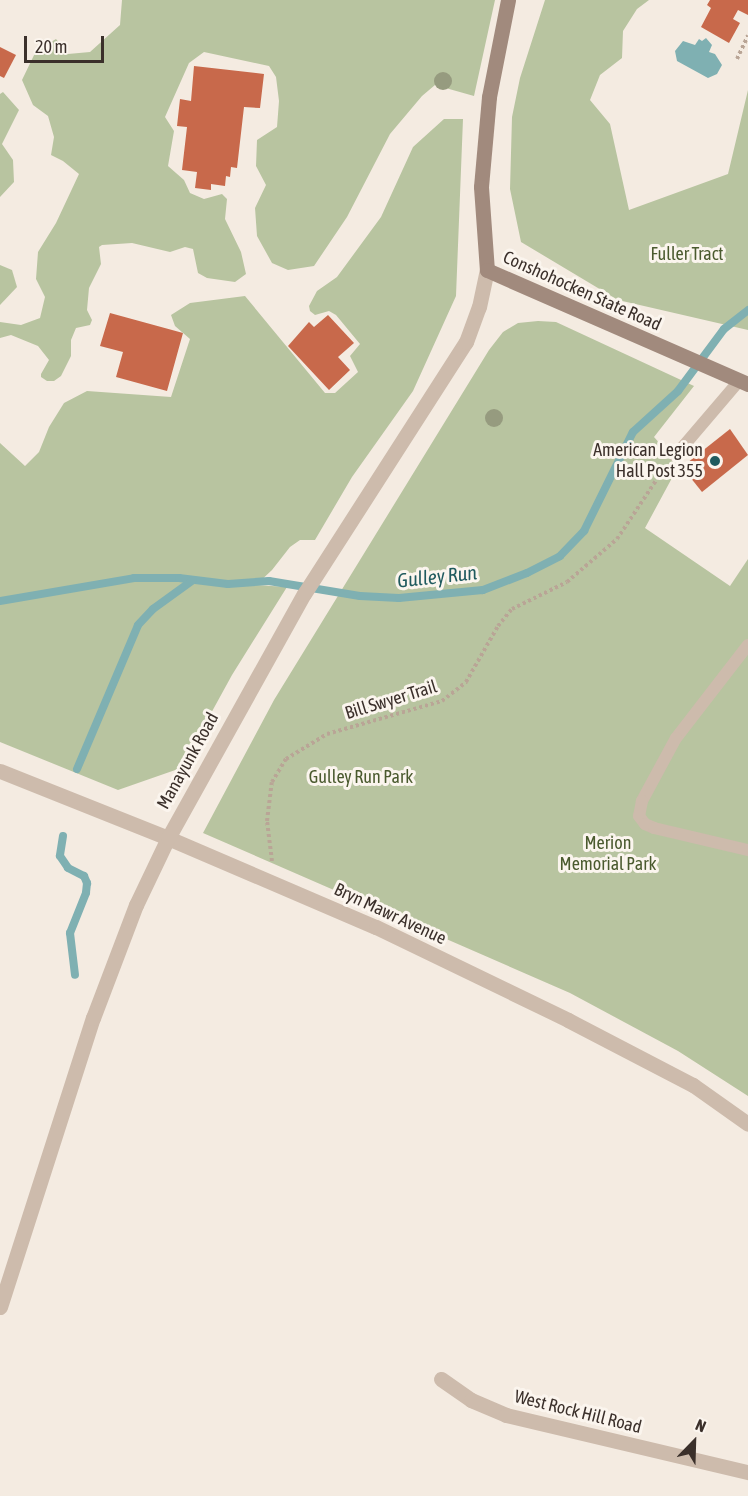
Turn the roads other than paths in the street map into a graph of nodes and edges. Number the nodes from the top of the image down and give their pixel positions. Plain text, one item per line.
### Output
1 (508, 0) edge
2 (487, 270) junction
3 (744, 383) edge
4 (675, 456) road end
5 (748, 645) edge
6 (0, 771) edge
7 (168, 838) junction
8 (748, 850) edge
9 (748, 1124) edge
10 (0, 1307) edge
11 (441, 1379) dead end
12 (748, 1472) edge

1 - 2 main road, Conshohocken State Road
2 - 3 main road, Conshohocken State Road
2 - 7 street, Manayunk Road
3 - 4 lane
5 - 8 lane
6 - 7 street, Bryn Mawr Avenue
7 - 9 street, Bryn Mawr Avenue
7 - 10 street, Manayunk Road
11 - 12 street, West Rock Hill Road

